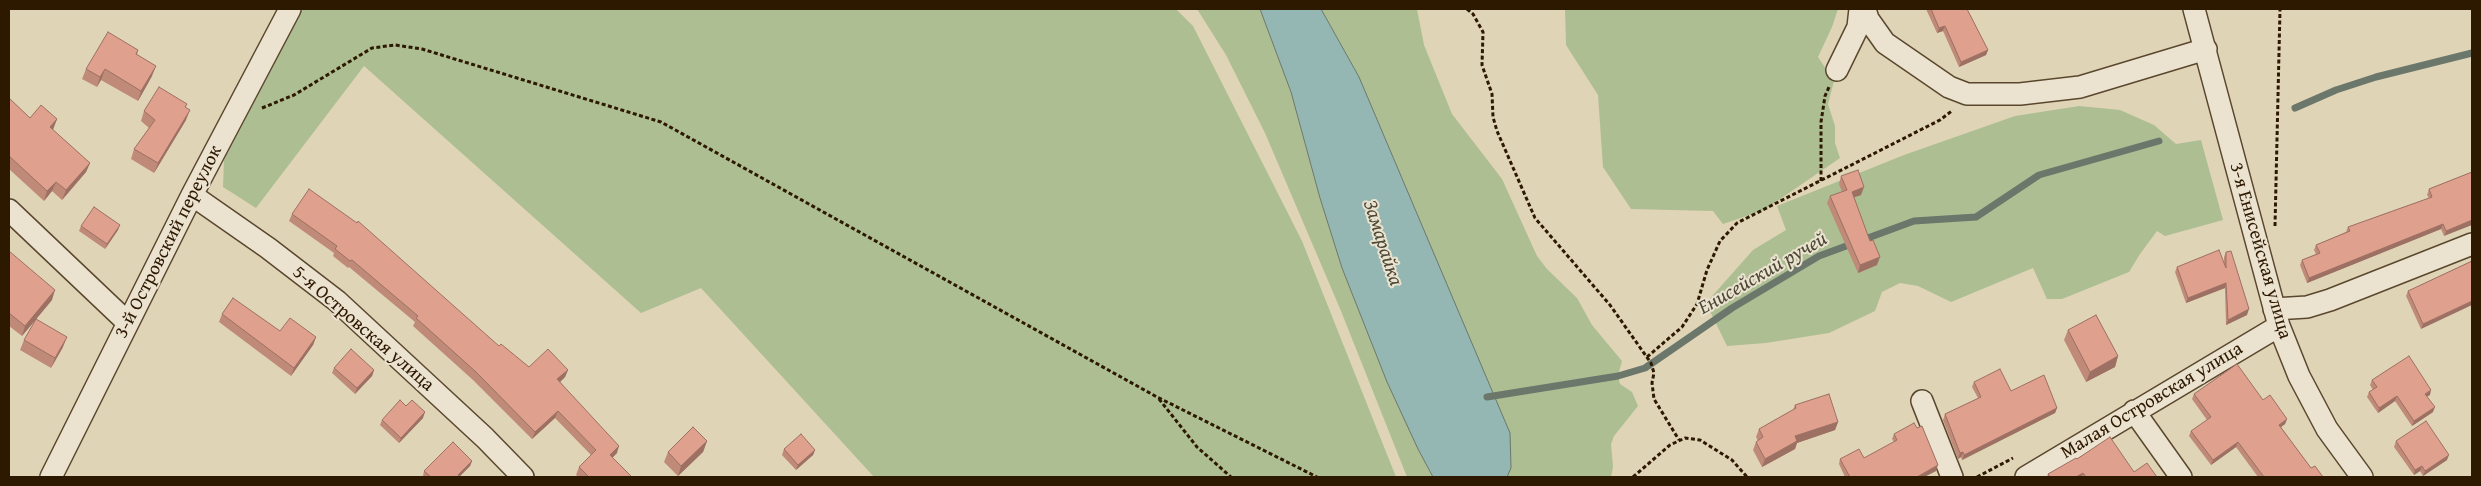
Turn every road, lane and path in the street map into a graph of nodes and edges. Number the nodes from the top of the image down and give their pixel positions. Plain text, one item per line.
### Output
1 (290, 9) edge
2 (1467, 9) edge
3 (1860, 9) edge
4 (1865, 9) edge
5 (2194, 9) edge
6 (2280, 9) edge
7 (2206, 50) junction
8 (1837, 70) joint
9 (1958, 107) dead end
10 (232, 120) junction
11 (1822, 180) junction
12 (192, 195) junction
13 (9, 210) edge
14 (2275, 231) dead end
15 (2472, 244) edge
16 (2276, 318) junction
17 (127, 322) junction
18 (1647, 357) junction
19 (1157, 396) junction
20 (1922, 401) dead end
21 (2134, 411) junction
22 (1679, 440) junction
23 (51, 477) edge
24 (523, 477) edge
25 (1231, 477) edge
26 (1317, 477) edge
27 (1633, 477) edge
28 (1747, 477) edge
29 (1952, 477) edge
30 (2026, 477) edge
31 (2181, 477) edge
32 (2362, 477) edge

1 - 10 street, 3-й Островский переулок
2 - 18 path
3 - 8 street
4 - 7 street
5 - 7 street, 3-я Енисейская улица
6 - 14 path
7 - 16 street, 3-я Енисейская улица
8 - 11 path
9 - 11 path
10 - 12 street, 3-й Островский переулок
10 - 19 path
11 - 18 path
12 - 17 street, 3-й Островский переулок
12 - 24 street, 5-я Островская улица
13 - 17 street
15 - 16 street, Малая Островская улица
16 - 21 street, Малая Островская улица
16 - 32 street, 3-я Енисейская улица
17 - 23 street, 3-й Островский переулок
18 - 22 path
19 - 25 path
19 - 26 path
20 - 29 street
21 - 30 street, Малая Островская улица
21 - 31 street
22 - 27 path
22 - 28 path

